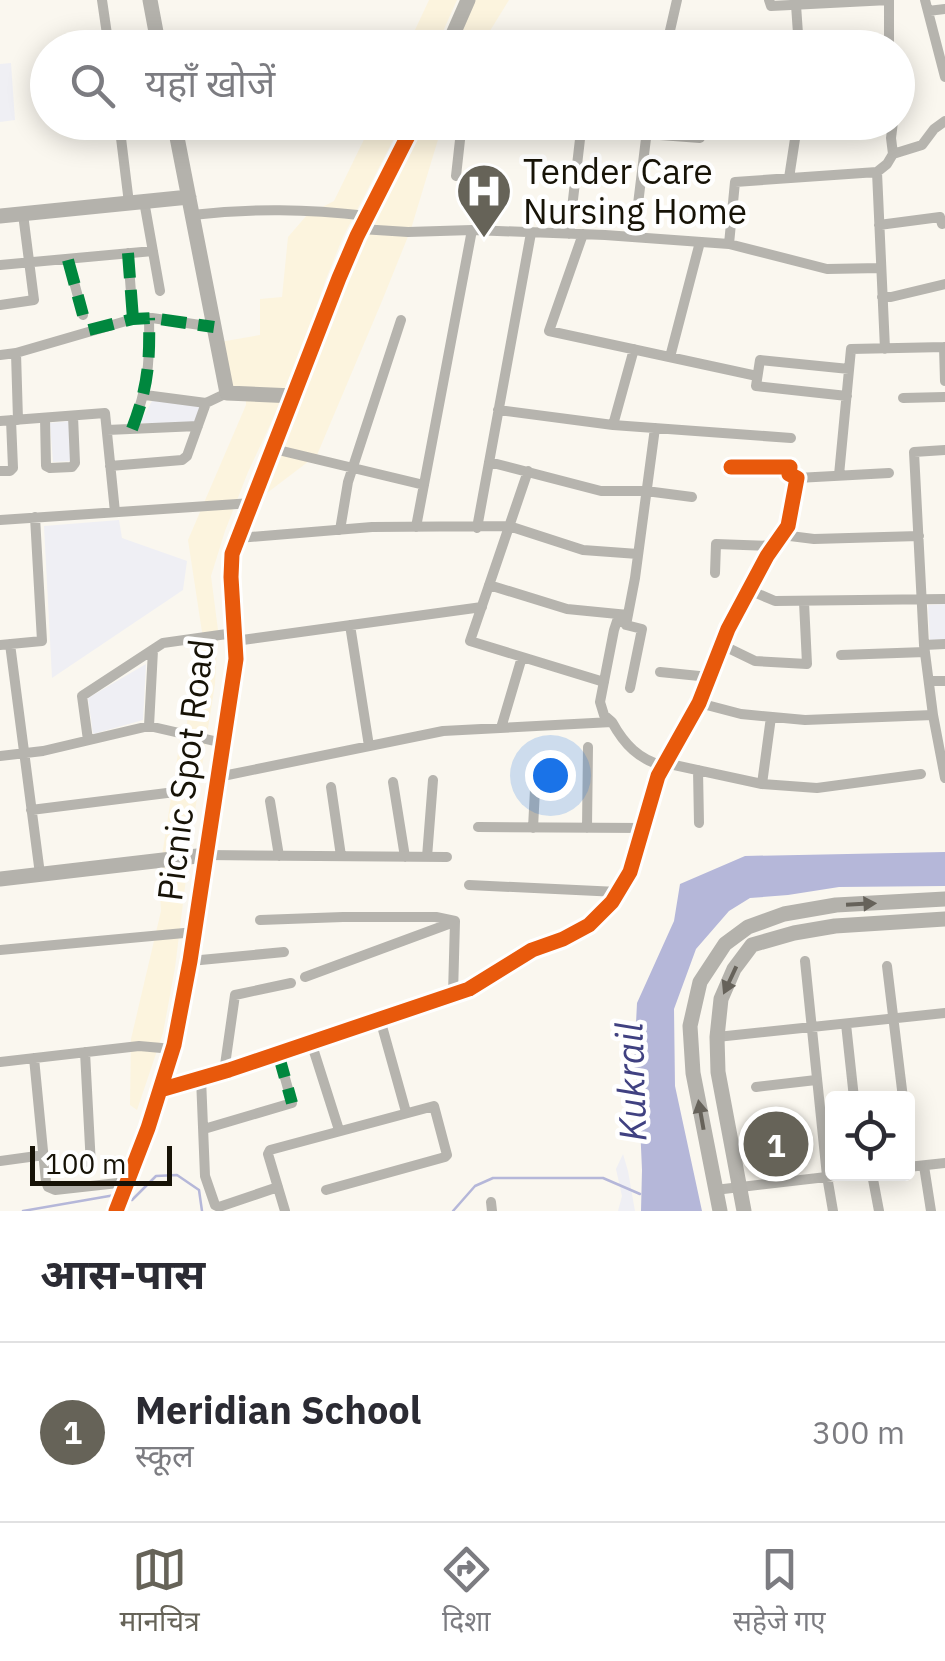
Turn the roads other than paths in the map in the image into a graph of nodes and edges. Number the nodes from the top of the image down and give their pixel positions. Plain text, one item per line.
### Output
1 (102, 0) edge
2 (150, 0) edge
3 (468, 0) edge
4 (678, 0) edge
5 (769, 0) edge
6 (796, 5) junction
7 (926, 6) edge
8 (945, 9) edge
9 (106, 30) edge
10 (156, 30) edge
11 (455, 30) edge
12 (670, 30) edge
13 (798, 30) edge
14 (889, 30) edge
15 (945, 78) edge
16 (945, 121) edge
17 (123, 140) edge
18 (178, 140) edge
19 (405, 140) edge
20 (460, 140) edge
21 (580, 140) edge
22 (646, 140) edge
23 (795, 140) edge
24 (890, 140) edge
25 (892, 154) junction
26 (877, 172) junction
27 (456, 176) dead end
28 (789, 178) junction
29 (189, 197) junction
30 (137, 202) junction
31 (23, 214) junction
32 (192, 215) junction
33 (0, 216) edge
34 (364, 223) junction
35 (945, 223) edge
36 (879, 225) junction
37 (472, 230) junction
38 (531, 233) junction
39 (569, 234) junction
40 (582, 234) junction
41 (634, 237) junction
42 (700, 242) junction
43 (729, 244) junction
44 (153, 252) junction
45 (128, 253) junction
46 (68, 260) junction
47 (29, 263) junction
48 (0, 265) edge
49 (881, 268) junction
50 (945, 284) edge
51 (160, 291) dead end
52 (882, 296) junction
53 (0, 304) edge
54 (83, 315) dead end
55 (149, 318) junction
56 (132, 319) junction
57 (401, 320) dead end
58 (214, 327) junction
59 (944, 347) edge
60 (885, 349) junction
61 (634, 350) junction
62 (16, 353) junction
63 (0, 355) edge
64 (670, 357) junction
65 (849, 369) junction
66 (758, 376) junction
67 (945, 381) edge
68 (227, 393) junction
69 (145, 395) junction
70 (294, 396) junction
71 (847, 396) junction
72 (903, 398) dead end
73 (945, 398) edge
74 (206, 403) junction
75 (498, 410) junction
76 (73, 416) junction
77 (44, 418) junction
78 (9, 420) edge
79 (613, 425) junction
80 (198, 426) junction
81 (655, 428) junction
82 (107, 430) junction
83 (132, 430) junction
84 (791, 438) dead end
85 (274, 449) junction
86 (945, 450) edge
87 (489, 462) junction
88 (110, 466) junction
89 (731, 467) dead end
90 (352, 468) junction
91 (0, 472) edge
92 (528, 472) junction
93 (889, 473) dead end
94 (839, 476) junction
95 (797, 478) junction
96 (424, 485) junction
97 (646, 491) junction
98 (692, 497) dead end
99 (252, 504) junction
100 (114, 512) junction
101 (35, 518) junction
102 (0, 520) edge
103 (509, 526) junction
104 (416, 527) junction
105 (477, 528) junction
106 (340, 530) junction
107 (782, 535) junction
108 (919, 536) junction
109 (238, 538) junction
110 (774, 546) junction
111 (638, 554) junction
112 (715, 573) dead end
113 (489, 585) junction
114 (749, 590) junction
115 (945, 600) edge
116 (922, 601) junction
117 (804, 602) junction
118 (482, 607) junction
119 (627, 619) junction
120 (350, 625) junction
121 (235, 637) junction
122 (5, 644) edge
123 (945, 644) edge
124 (722, 645) junction
125 (925, 649) junction
126 (152, 650) junction
127 (841, 655) dead end
128 (522, 658) junction
129 (660, 672) dead end
130 (709, 678) junction
131 (929, 681) junction
132 (945, 681) edge
133 (604, 682) junction
134 (630, 688) dead end
135 (699, 703) junction
136 (933, 715) junction
137 (771, 717) junction
138 (612, 722) junction
139 (149, 726) junction
140 (501, 728) junction
141 (88, 740) junction
142 (223, 743) junction
143 (369, 746) junction
144 (588, 748) dead end
145 (24, 753) junction
146 (0, 756) edge
147 (665, 765) junction
148 (536, 770) dead end
149 (698, 770) junction
150 (920, 774) dead end
151 (218, 777) junction
152 (945, 778) edge
153 (433, 780) dead end
154 (393, 782) dead end
155 (762, 784) junction
156 (331, 787) dead end
157 (190, 790) dead end
158 (270, 801) dead end
159 (32, 810) junction
160 (699, 823) dead end
161 (478, 827) dead end
162 (533, 828) junction
163 (586, 828) junction
164 (643, 828) junction
165 (206, 855) junction
166 (279, 856) junction
167 (341, 856) junction
168 (404, 857) junction
169 (427, 857) junction
170 (447, 857) dead end
171 (40, 874) junction
172 (0, 879) edge
173 (469, 885) dead end
174 (618, 892) junction
175 (945, 899) edge
176 (260, 920) dead end
177 (945, 920) edge
178 (455, 921) junction
179 (194, 932) junction
180 (0, 950) edge
181 (284, 952) dead end
182 (190, 960) junction
183 (805, 961) dead end
184 (887, 966) dead end
185 (305, 977) dead end
186 (291, 983) dead end
187 (454, 994) junction
188 (944, 1013) edge
189 (894, 1018) junction
190 (380, 1019) junction
191 (846, 1024) junction
192 (945, 1026) edge
193 (810, 1028) junction
194 (717, 1038) junction
195 (311, 1042) junction
196 (173, 1049) junction
197 (84, 1052) junction
198 (278, 1054) junction
199 (34, 1058) junction
200 (0, 1062) edge
201 (224, 1072) junction
202 (201, 1078) junction
203 (816, 1080) junction
204 (756, 1088) dead end
205 (160, 1090) junction
206 (853, 1091) edge
207 (902, 1091) edge
208 (406, 1112) junction
209 (204, 1129) junction
210 (340, 1130) junction
211 (44, 1155) junction
212 (0, 1160) edge
213 (945, 1163) edge
214 (91, 1166) dead end
215 (825, 1166) edge
216 (924, 1166) junction
217 (915, 1167) edge
218 (825, 1176) edge
219 (827, 1181) edge
220 (873, 1181) edge
221 (740, 1186) junction
222 (278, 1187) junction
223 (326, 1190) dead end
224 (715, 1190) junction
225 (121, 1197) edge
226 (285, 1211) edge
227 (720, 1211) edge
228 (744, 1211) edge
229 (833, 1211) edge
230 (879, 1211) edge
231 (931, 1211) edge

1 - 9 street
2 - 10 street
3 - 11 street
4 - 12 street
5 - 6 street
6 - 13 street
6 - 14 street
7 - 8 street
7 - 15 street
16 - 25 street
17 - 30 street
18 - 29 street
19 - 34 street, Picnic Spot Road
20 - 27 street
21 - 39 street
22 - 41 street
23 - 28 street
24 - 25 street
25 - 26 street
26 - 28 street
26 - 36 street
28 - 43 street
29 - 30 street
29 - 32 street
30 - 31 street
30 - 44 street
31 - 33 street
31 - 47 street
32 - 34 street
32 - 58 street
34 - 37 street
34 - 70 street, Picnic Spot Road
35 - 36 street
36 - 49 street
37 - 38 street
37 - 96 street
38 - 39 street
38 - 75 street
39 - 40 street
40 - 41 street
40 - 61 street
41 - 42 street
42 - 43 street
42 - 64 street
43 - 49 street
44 - 45 street
44 - 51 street
45 - 46 street
45 - 56 street
46 - 47 street
46 - 54 street
47 - 48 street
47 - 53 street
49 - 52 street
50 - 52 street
52 - 60 street
55 - 56 street
55 - 58 street
55 - 69 street
56 - 62 street
57 - 90 street
58 - 68 street
59 - 60 street
59 - 67 street
60 - 65 street
61 - 64 street
61 - 79 street
62 - 63 street
62 - 78 street
64 - 66 street
65 - 66 street
65 - 71 street
66 - 71 street
68 - 70 street
68 - 74 street
69 - 74 street
69 - 83 street
70 - 85 street, Picnic Spot Road
71 - 94 street
72 - 73 street
74 - 80 street
75 - 79 street
75 - 87 street
76 - 77 street
76 - 77 street
76 - 82 street
77 - 78 street
78 - 91 street
79 - 81 street
80 - 83 street
80 - 88 street
81 - 84 street
81 - 97 street
82 - 83 street
82 - 88 street
85 - 90 street
85 - 99 street, Picnic Spot Road
86 - 108 street
87 - 92 street
87 - 105 street
88 - 100 street
89 - 95 street
90 - 96 street
90 - 106 street
92 - 97 street
92 - 103 street
93 - 94 street
94 - 95 street
95 - 107 street
96 - 104 street
97 - 98 street
97 - 111 street
99 - 100 street
99 - 109 street, Picnic Spot Road
100 - 101 street
101 - 102 street
101 - 122 street
103 - 105 street
103 - 111 street
103 - 113 street
104 - 105 street
104 - 106 street
106 - 109 street
107 - 108 street
107 - 110 street
108 - 116 street
109 - 121 street, Picnic Spot Road
110 - 112 street
110 - 114 street
111 - 119 street
113 - 118 street
113 - 119 street
114 - 117 street
114 - 124 street
115 - 116 street
116 - 117 street
116 - 125 street
117 - 124 street
118 - 120 street
118 - 128 street
119 - 133 street
119 - 134 street
120 - 121 street
120 - 143 street
121 - 126 street
121 - 142 street, Picnic Spot Road
122 - 145 street
123 - 125 street
124 - 130 street
125 - 127 street
125 - 131 street
126 - 139 street
126 - 141 street
128 - 133 street
128 - 140 street
129 - 130 street
130 - 135 street
131 - 132 street
131 - 136 street
133 - 138 street
135 - 137 street
135 - 147 street
136 - 137 street
136 - 152 street
137 - 155 street
138 - 140 street
138 - 147 street
139 - 141 street
139 - 142 street
140 - 143 street
141 - 145 street
142 - 151 street, Picnic Spot Road
143 - 151 street
144 - 163 street
145 - 146 street
145 - 159 street
147 - 149 street
147 - 164 street
148 - 162 street
149 - 155 street
149 - 160 street
150 - 155 street
151 - 165 street, Picnic Spot Road
153 - 169 street
154 - 168 street
156 - 167 street
157 - 159 street
158 - 166 street
159 - 171 street
161 - 162 street
162 - 163 street
163 - 164 street
164 - 174 street
165 - 166 street
165 - 171 street
165 - 179 street, Picnic Spot Road
166 - 167 street
167 - 168 street
168 - 169 street
169 - 170 street
171 - 172 street
173 - 174 street
174 - 187 street
224 -> 175 street
176 - 178 street
177 -> 194 street
178 - 185 street
178 - 187 street
179 - 180 street
179 - 182 street, Picnic Spot Road
181 - 182 street
182 - 196 street, Picnic Spot Road
183 - 193 street
184 - 189 street
186 - 201 street
187 - 190 street
188 - 189 street
188 - 192 street
189 - 191 street
189 - 207 street
190 - 195 street
190 - 208 street
191 - 193 street
191 - 206 street
193 - 194 street
193 - 203 street
194 - 221 street
195 - 198 street
195 - 210 street
196 - 197 street
196 - 205 street, Picnic Spot Road
197 - 199 street
197 - 214 street
198 - 201 street
198 - 209 street
199 - 200 street
199 - 211 street
201 - 202 street
202 - 205 street
202 - 209 street
203 - 204 street
203 - 215 street
205 - 225 street, Picnic Spot Road
208 - 210 street
208 - 223 street
209 - 222 street
210 - 222 street
211 - 212 street
211 - 225 street
213 - 216 street
216 - 217 street
216 - 231 street
218 - 221 street
219 - 229 street
220 - 230 street
221 - 224 street
221 - 228 street
222 - 226 street
224 - 227 street

